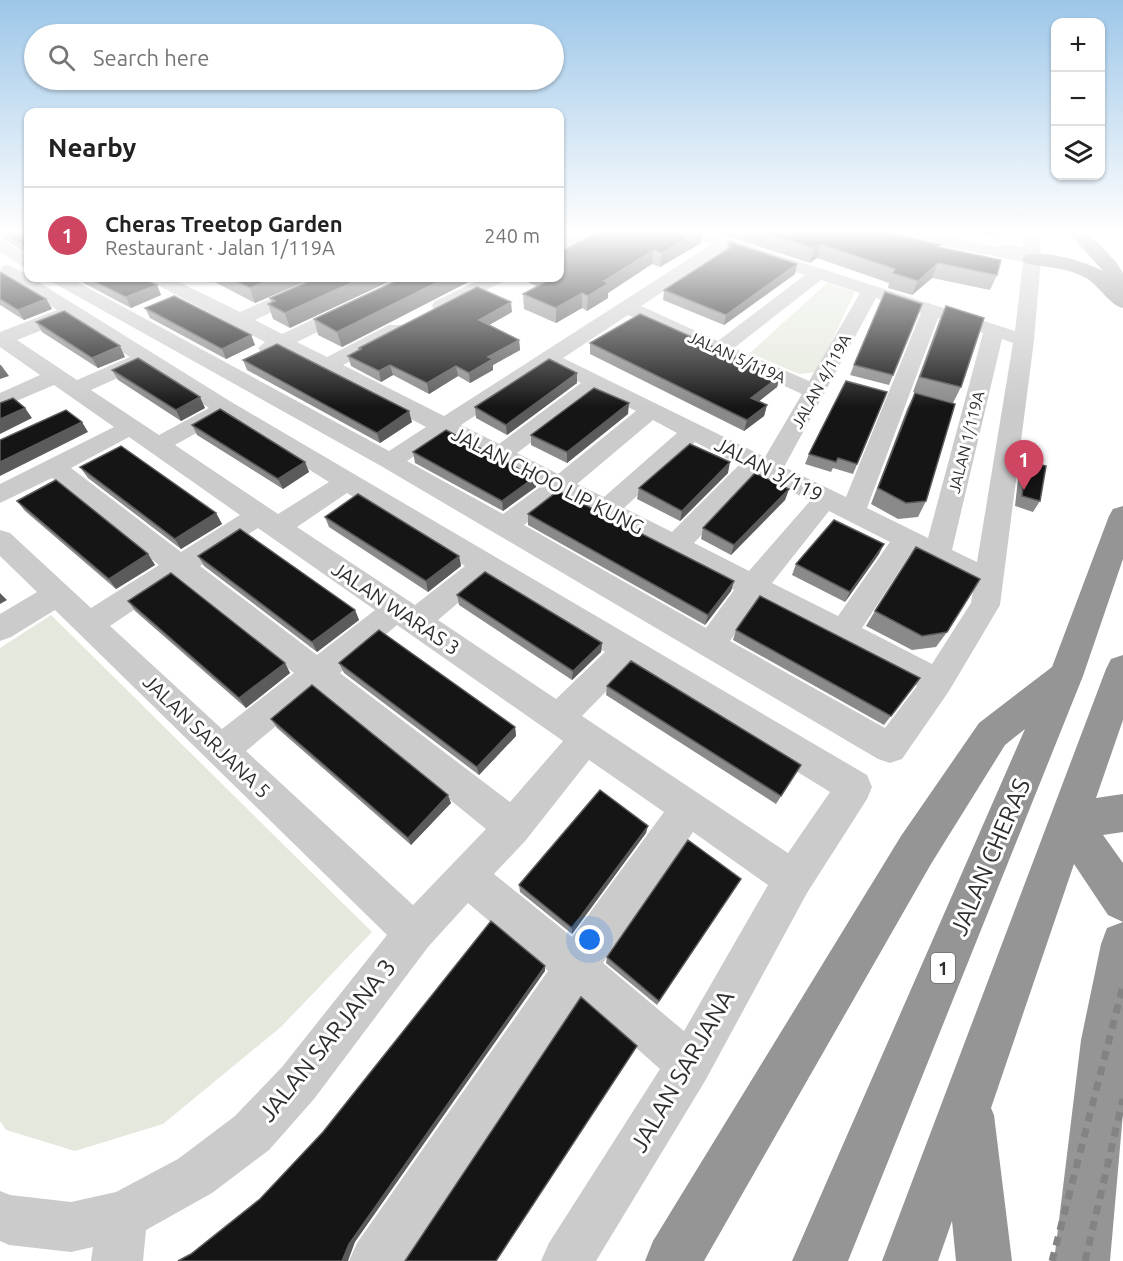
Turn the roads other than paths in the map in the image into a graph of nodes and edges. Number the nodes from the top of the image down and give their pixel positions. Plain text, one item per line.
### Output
1 (47, 290) edge
2 (86, 290) edge
3 (170, 290) edge
4 (306, 290) edge
5 (389, 290) edge
6 (473, 290) edge
7 (654, 290) edge
8 (797, 290) edge
9 (871, 290) joint
10 (1029, 290) edge
11 (627, 307) junction
12 (932, 310) junction
13 (70, 312) junction
14 (239, 320) junction
15 (994, 330) junction
16 (1024, 340) junction
17 (281, 341) junction
18 (5, 346) edge
19 (720, 349) junction
20 (147, 357) junction
21 (548, 358) junction
22 (240, 362) junction
23 (327, 365) junction
24 (597, 382) junction
25 (827, 384) junction
26 (74, 394) junction
27 (0, 401) edge
28 (225, 408) junction
29 (651, 410) junction
30 (442, 425) junction
31 (131, 427) junction
32 (693, 431) junction
33 (158, 446) junction
34 (500, 454) junction
35 (390, 461) junction
36 (763, 466) junction
37 (53, 467) junction
38 (347, 482) junction
39 (559, 486) junction
40 (0, 495) edge
41 (826, 498) junction
42 (606, 510) junction
43 (853, 512) junction
44 (1123, 516) edge
45 (268, 521) junction
46 (505, 526) junction
47 (906, 539) junction
48 (675, 546) junction
49 (5, 551) edge
50 (937, 555) junction
51 (486, 564) junction
52 (177, 566) junction
53 (990, 581) junction
54 (753, 586) junction
55 (57, 594) junction
56 (406, 615) junction
57 (89, 624) junction
58 (0, 628) edge
59 (843, 633) junction
60 (710, 645) junction
61 (626, 651) junction
62 (1123, 669) edge
63 (319, 673) junction
64 (1066, 676) junction
65 (938, 682) junction
66 (572, 728) junction
67 (221, 750) junction
68 (689, 808) junction
69 (1123, 813) edge
70 (1069, 821) junction
71 (513, 827) junction
72 (466, 876) junction
73 (793, 879) junction
74 (1123, 900) edge
75 (414, 933) junction
76 (1123, 944) edge
77 (576, 967) junction
78 (689, 1065) junction
79 (967, 1107) junction
80 (0, 1216) edge
81 (120, 1239) edge
82 (685, 1241) edge
83 (375, 1261) edge
84 (567, 1261) edge
85 (820, 1261) edge
86 (910, 1261) edge
87 (984, 1261) edge
88 (1082, 1261) edge

1 - 13 street
2 - 22 street
3 - 14 street, JALAN CHOO LIP KUNG
4 - 14 street
5 - 17 street
6 - 23 street
7 - 11 street
8 - 19 street
9 - 12 street
9 - 25 street, JALAN 4/119A
10 - 16 street
11 - 19 street, JALAN 5/119A
11 - 21 street
12 - 15 street
12 - 43 street
13 - 18 street
13 - 20 street
14 - 17 street, JALAN CHOO LIP KUNG
15 - 16 street
15 - 50 street, JALAN 1/119A
16 - 53 street
17 - 22 street
17 - 23 street, JALAN CHOO LIP KUNG
18 - 26 street, JALAN WARAS 3
19 - 25 street, JALAN 5/119A
20 - 26 street
20 - 28 street
21 - 24 street, JALAN 3/119
21 - 30 street
22 - 35 street
23 - 30 street, JALAN CHOO LIP KUNG
24 - 29 street, JALAN 3/119
24 - 34 street
25 - 36 street, JALAN 4/119A
26 - 27 street
26 - 31 street, JALAN WARAS 3
28 - 33 street
28 - 38 street
29 - 32 street, JALAN 3/119
29 - 39 street
30 - 34 street, JALAN CHOO LIP KUNG
30 - 35 street
31 - 33 street, JALAN WARAS 3
31 - 37 street
32 - 36 street, JALAN 3/119
32 - 42 street
33 - 45 street, JALAN WARAS 3
34 - 39 street, JALAN CHOO LIP KUNG
35 - 46 street
36 - 41 street, JALAN 3/119
36 - 48 street, JALAN 4/119A
37 - 40 street
37 - 52 street
38 - 45 street
38 - 51 street
39 - 42 street, JALAN CHOO LIP KUNG
39 - 46 street
41 - 43 street, JALAN 3/119
41 - 54 street
42 - 48 street, JALAN CHOO LIP KUNG
43 - 47 street, JALAN 3/119
44 - 64 highway, JALAN CHERAS / 1
45 - 52 street
45 - 56 street, JALAN WARAS 3
46 - 60 street
47 - 50 street, JALAN 3/119
47 - 59 street
48 - 54 street, JALAN CHOO LIP KUNG
49 - 55 street, JALAN SARJANA 5
50 - 53 street, JALAN 3/119
51 - 56 street
51 - 61 street
52 - 57 street
52 - 63 street
53 - 65 street
54 - 59 street, JALAN CHOO LIP KUNG
54 - 60 street
55 - 57 street, JALAN SARJANA 5
55 - 58 street
56 - 63 street
56 - 66 street, JALAN WARAS 3
57 - 67 street, JALAN SARJANA 5
59 - 65 street, JALAN CHOO LIP KUNG
60 - 65 street
61 - 66 street, JALAN SARJANA 3
61 - 73 street, JALAN SARJANA
62 - 70 highway
63 - 67 street
63 - 71 street
64 - 82 highway
64 - 85 highway, JALAN CHERAS / 1
66 - 68 street, JALAN WARAS 3
66 - 71 street, JALAN SARJANA 3
67 - 75 street, JALAN SARJANA 5
68 - 73 street, JALAN WARAS 3
68 - 77 street
69 - 70 highway
70 - 74 highway
70 - 79 highway
71 - 72 street, JALAN SARJANA 3
72 - 75 street, JALAN SARJANA 3
72 - 77 street
73 - 78 street, JALAN SARJANA
75 - 81 street, JALAN SARJANA 3
76 - 88 highway
77 - 78 street
77 - 83 street
78 - 84 street, JALAN SARJANA
79 - 86 highway
79 - 87 highway
80 - 81 street, JALAN SARJANA 3

